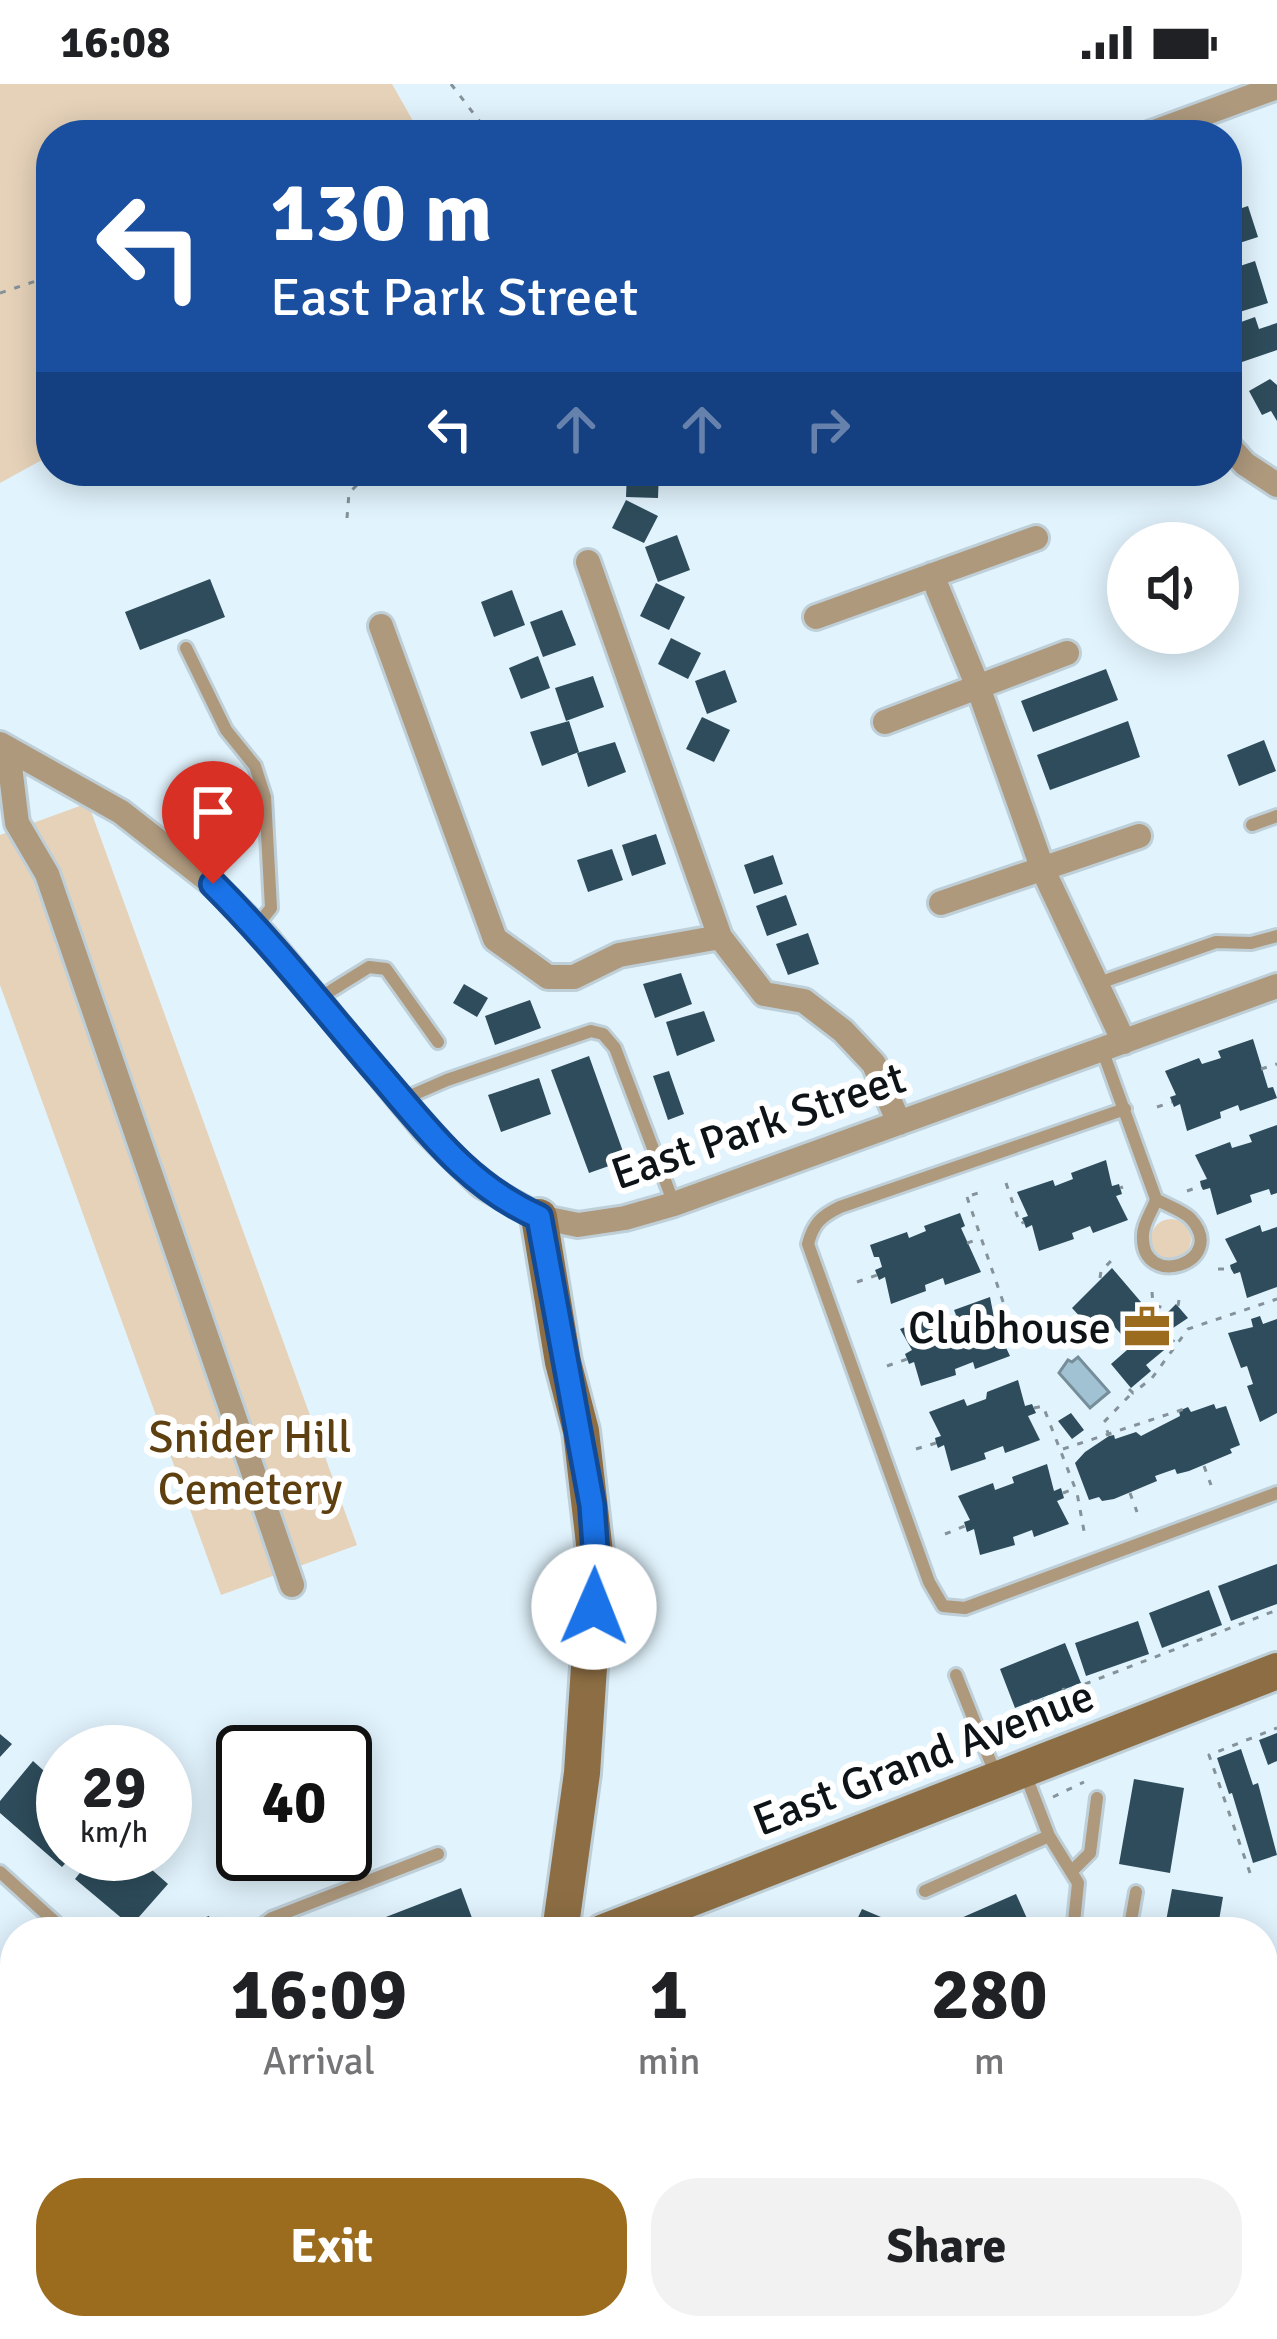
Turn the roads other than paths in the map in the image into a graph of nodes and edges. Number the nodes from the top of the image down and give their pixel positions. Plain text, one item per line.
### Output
1 (1277, 87) edge
2 (1187, 120) edge
3 (1242, 461) edge
4 (1277, 485) edge
5 (1036, 538) dead end
6 (588, 562) dead end
7 (932, 575) junction
8 (816, 617) dead end
9 (380, 626) dead end
10 (186, 648) dead end
11 (1067, 652) dead end
12 (978, 687) junction
13 (885, 722) dead end
14 (4, 747) edge
15 (1277, 815) edge
16 (1252, 825) dead end
17 (1139, 836) dead end
18 (1043, 870) junction
19 (941, 904) dead end
20 (256, 927) junction
21 (1277, 936) edge
22 (720, 937) junction
23 (1099, 983) junction
24 (1277, 986) edge
25 (316, 1000) junction
26 (438, 1042) dead end
27 (1113, 1046) junction
28 (401, 1100) junction
29 (1125, 1109) junction
30 (898, 1123) junction
31 (1156, 1199) junction
32 (674, 1204) junction
33 (539, 1217) junction
34 (1277, 1493) edge
35 (292, 1585) dead end
36 (1277, 1671) edge
37 (956, 1675) dead end
38 (1010, 1774) junction
39 (1097, 1798) dead end
40 (1049, 1836) junction
41 (438, 1854) dead end
42 (1072, 1871) junction
43 (0, 1872) edge
44 (926, 1891) dead end
45 (1136, 1892) dead end
46 (50, 1917) edge
47 (275, 1917) edge
48 (562, 1917) edge
49 (643, 1917) edge
50 (1075, 1917) edge
51 (1132, 1917) edge

1 - 2 street
3 - 4 street
5 - 7 street
6 - 22 street
7 - 8 street
7 - 12 street
9 - 22 street
10 - 20 lane
11 - 12 street
12 - 13 street
12 - 18 street
14 - 20 street, East Park Street
14 - 35 street
15 - 16 lane
17 - 18 street
18 - 19 street
18 - 23 street
20 - 25 street, East Park Street
21 - 23 lane
22 - 30 street
23 - 27 street
24 - 27 street, East Park Street
25 - 26 lane
25 - 28 street, East Park Street
27 - 29 lane
27 - 30 street, East Park Street
28 - 32 lane
28 - 33 street, East Park Street
29 - 31 lane
29 - 34 lane
30 - 32 street, East Park Street
31 - 31 lane
32 - 33 street, East Park Street
33 - 48 street
36 - 38 street, East Grand Avenue
37 - 38 lane
38 - 40 lane
38 - 49 street, East Grand Avenue
39 - 42 lane
40 - 42 lane
40 - 44 lane
41 - 47 lane
42 - 50 lane
43 - 46 lane
45 - 51 lane

